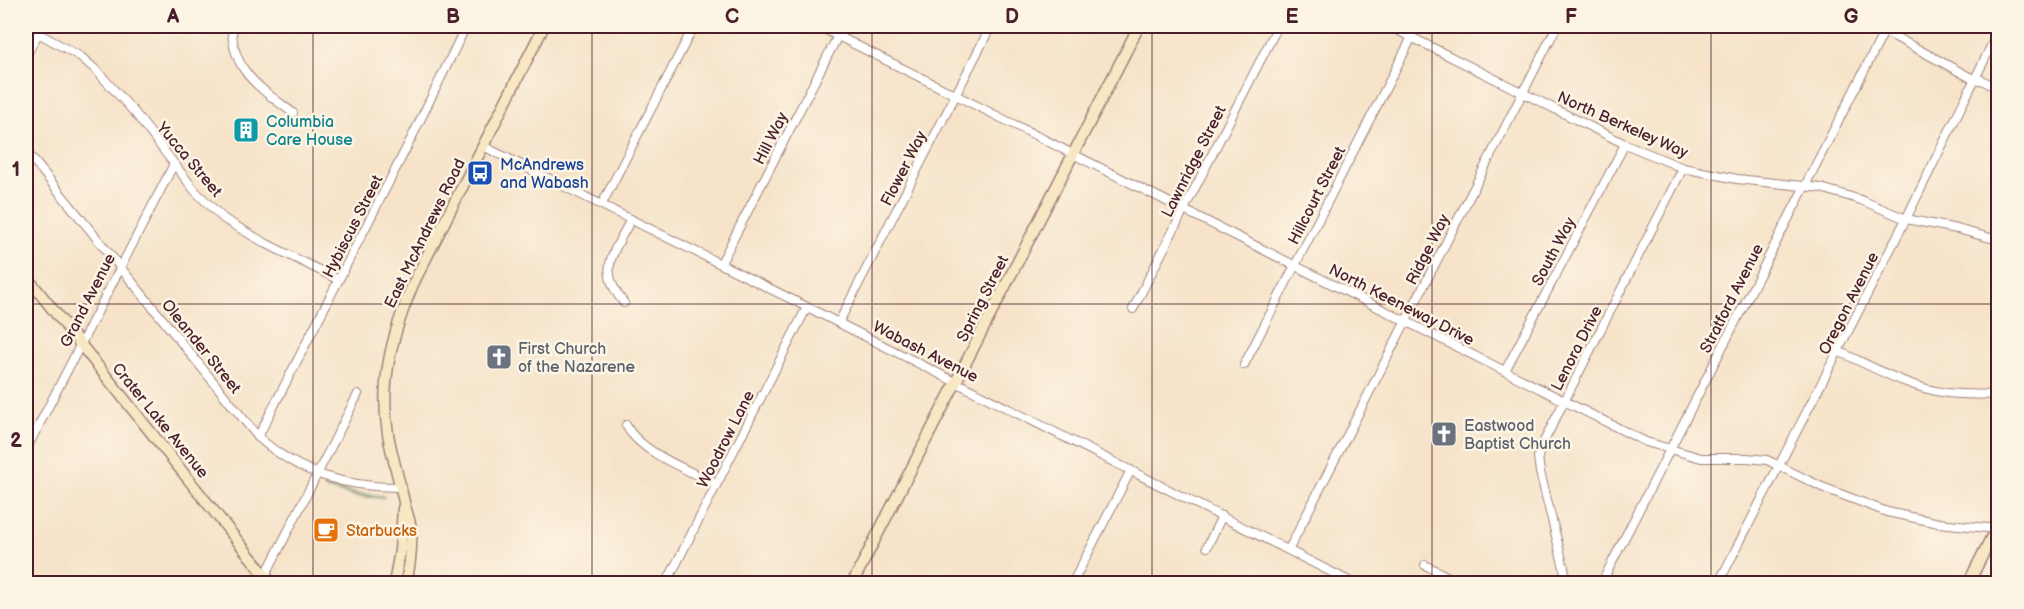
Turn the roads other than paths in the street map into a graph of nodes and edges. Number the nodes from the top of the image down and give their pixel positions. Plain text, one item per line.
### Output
1 (232, 26) edge
2 (465, 26) edge
3 (544, 26) edge
4 (694, 26) edge
5 (818, 26) edge
6 (843, 26) edge
7 (991, 26) edge
8 (1139, 26) edge
9 (1278, 26) edge
10 (1389, 26) edge
11 (1557, 26) edge
12 (1875, 26) edge
13 (1886, 28) edge
14 (40, 29) edge
15 (1998, 32) edge
16 (838, 36) junction
17 (1412, 37) junction
18 (26, 56) edge
19 (1975, 80) junction
20 (1998, 89) edge
21 (1522, 92) junction
22 (956, 94) junction
23 (293, 113) dead end
24 (1625, 144) junction
25 (483, 146) junction
26 (26, 151) edge
27 (1074, 154) junction
28 (174, 164) junction
29 (1683, 168) junction
30 (1804, 186) junction
31 (602, 204) junction
32 (1184, 209) junction
33 (631, 219) junction
34 (1906, 219) junction
35 (1998, 240) edge
36 (721, 263) junction
37 (1296, 265) junction
38 (119, 267) junction
39 (26, 276) edge
40 (339, 280) junction
41 (624, 303) dead end
42 (807, 307) junction
43 (1133, 309) dead end
44 (1405, 321) junction
45 (839, 322) junction
46 (80, 344) junction
47 (1838, 351) junction
48 (1244, 365) dead end
49 (1504, 371) junction
50 (956, 381) junction
51 (358, 394) dead end
52 (1998, 395) edge
53 (1564, 401) junction
54 (626, 425) dead end
55 (258, 436) junction
56 (26, 450) edge
57 (1670, 450) junction
58 (1779, 465) junction
59 (1131, 470) junction
60 (315, 474) junction
61 (717, 484) junction
62 (402, 487) junction
63 (404, 502) junction
64 (1222, 516) junction
65 (1998, 527) edge
66 (1207, 547) dead end
67 (1289, 549) junction
68 (1425, 565) dead end
69 (266, 581) edge
70 (394, 584) edge
71 (406, 584) edge
72 (666, 584) edge
73 (852, 584) edge
74 (1072, 584) edge
75 (1355, 584) edge
76 (1462, 584) edge
77 (1568, 584) edge
78 (1601, 584) edge
79 (1718, 584) edge
80 (1968, 584) edge

1 - 23 street
2 - 40 street, Hybiscus Street
3 - 25 main road, East McAndrews Road
4 - 31 street
5 - 16 street, North Keeneway Drive
6 - 16 street, Hill Way
7 - 22 street, Flower Way
8 - 27 main road, Spring Street
9 - 32 street, Lawnridge Street
10 - 17 street, North Berkeley Way
11 - 21 street, Ridge Way
12 - 13 street
13 - 19 street
13 - 30 street, Stratford Avenue
14 - 18 street
14 - 28 street, Yucca Street
15 - 19 street, Oregon Avenue
16 - 22 street, North Keeneway Drive
16 - 36 street, Hill Way
17 - 21 street, North Berkeley Way
17 - 37 street, Hillcourt Street
19 - 20 street
19 - 34 street, Oregon Avenue
21 - 24 street, North Berkeley Way
21 - 44 street, Ridge Way
22 - 27 street, North Keeneway Drive
22 - 45 street, Flower Way
24 - 29 street, North Berkeley Way
24 - 49 street, South Way
25 - 31 street, Wabash Avenue
25 - 62 main road, East McAndrews Road
26 - 38 street, Oleander Street
27 - 32 street, North Keeneway Drive
27 - 50 main road, Spring Street
28 - 38 street, Grand Avenue
28 - 40 street, Yucca Street
29 - 30 street, North Berkeley Way
29 - 53 street, Lenora Drive
30 - 34 street, North Berkeley Way
30 - 57 street, Stratford Avenue
31 - 33 street, Wabash Avenue
32 - 37 street, North Keeneway Drive
32 - 43 street, Lawnridge Street
33 - 36 street, Wabash Avenue
33 - 41 street
34 - 35 street, North Berkeley Way
34 - 47 street, Oregon Avenue
36 - 42 street, Wabash Avenue
37 - 44 street, North Keeneway Drive
37 - 48 street, Hillcourt Street
38 - 46 street, Grand Avenue
38 - 55 street, Oleander Street
39 - 46 main road, Crater Lake Avenue
40 - 55 street, Hybiscus Street
42 - 45 street, Wabash Avenue
42 - 61 street, Woodrow Lane
44 - 49 street, North Keeneway Drive
44 - 67 street, Ridge Way
45 - 50 street, Wabash Avenue
46 - 56 street, Grand Avenue
46 - 69 main road, Crater Lake Avenue
47 - 52 street
47 - 58 street, Oregon Avenue
49 - 53 street, North Keeneway Drive
50 - 59 street, Wabash Avenue
50 - 73 main road, Spring Street
51 - 60 street
53 - 57 street, North Keeneway Drive
53 - 77 street, Lenora Drive
54 - 61 street
55 - 60 street, Oleander Street
57 - 58 street, North Keeneway Drive
57 - 78 street, Stratford Avenue
58 - 65 street, North Keeneway Drive
58 - 79 street, Oregon Avenue
59 - 64 street, Wabash Avenue
59 - 74 street
60 - 62 street, Oleander Street
60 - 69 street
61 - 72 street, Woodrow Lane
62 - 63 main road, East McAndrews Road
63 - 70 main road, East McAndrews Road
63 - 71 main road, East McAndrews Road
64 - 66 street
64 - 67 street, Wabash Avenue
65 - 80 main road
67 - 75 street, Wabash Avenue
68 - 76 street

